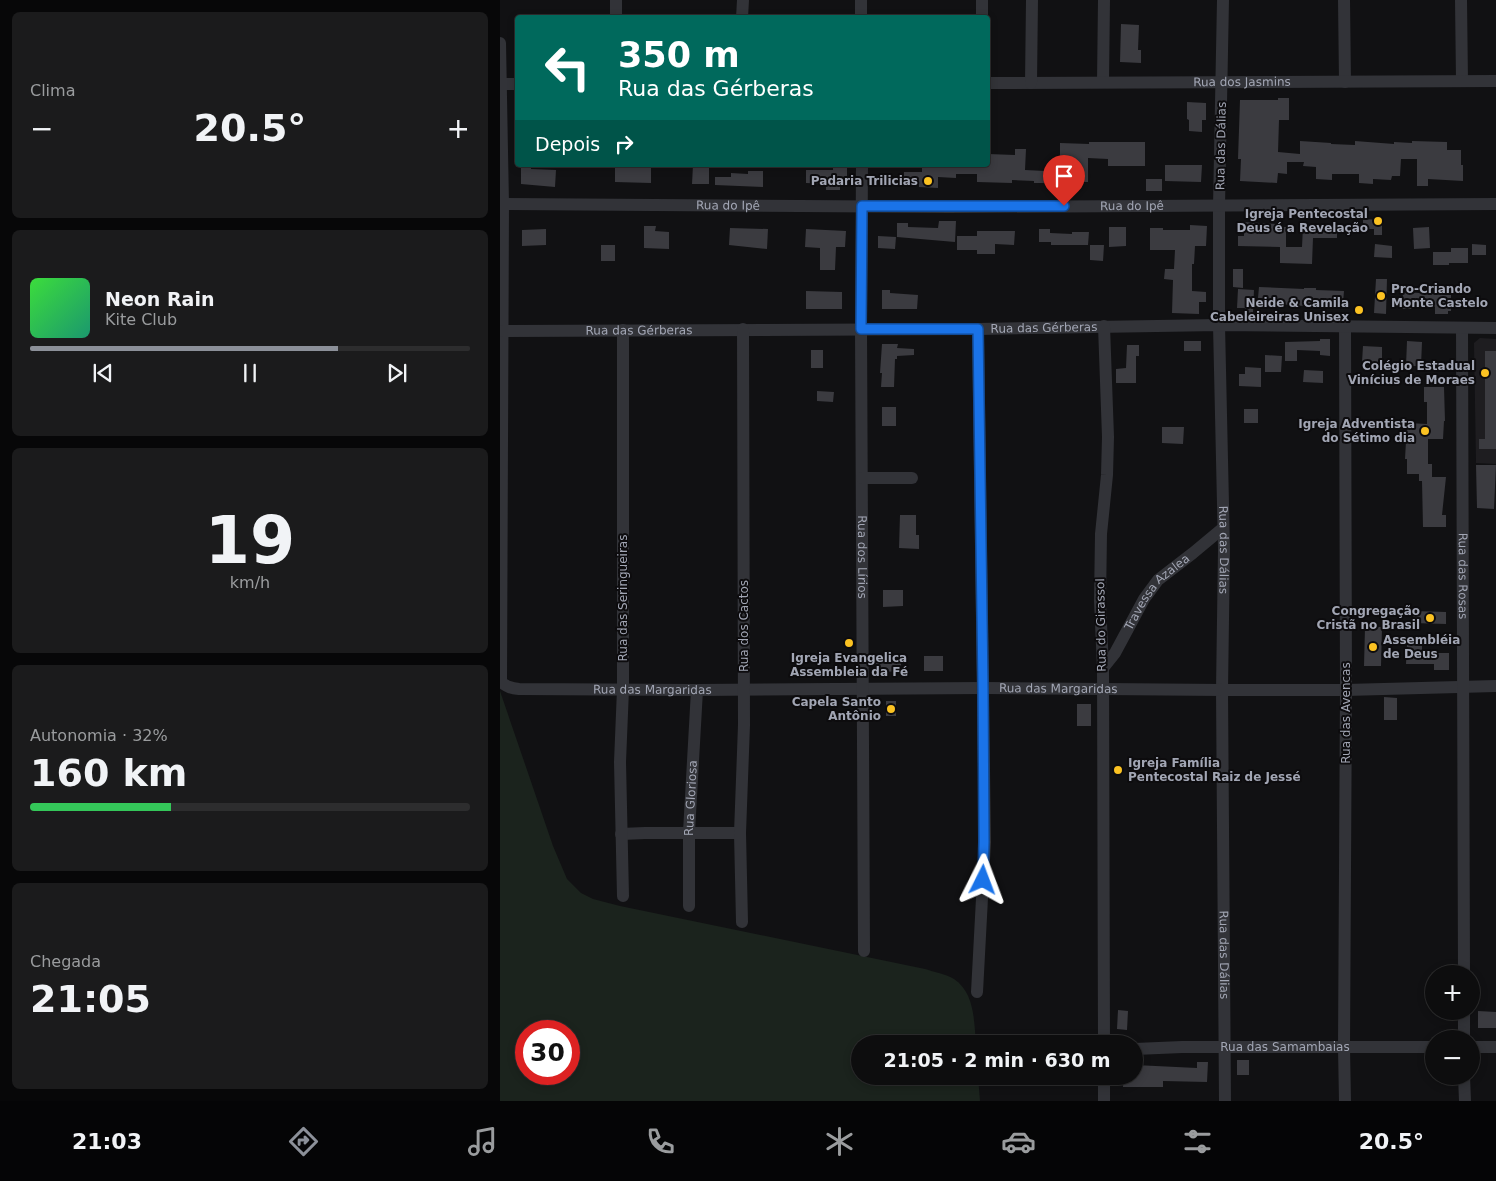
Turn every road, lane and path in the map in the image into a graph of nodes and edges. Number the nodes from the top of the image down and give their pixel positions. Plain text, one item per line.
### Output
1 (616, 0) edge
2 (743, 0) edge
3 (861, 0) edge
4 (982, 0) edge
5 (1032, 0) edge
6 (1104, 0) edge
7 (1223, 0) edge
8 (1344, 0) edge
9 (1461, 0) edge
10 (616, 15) edge
11 (742, 15) edge
12 (861, 15) edge
13 (982, 15) edge
14 (500, 44) edge
15 (1462, 81) junction
16 (1496, 81) edge
17 (1031, 82) junction
18 (1103, 82) junction
19 (1222, 82) junction
20 (1345, 82) junction
21 (990, 83) edge
22 (500, 84) edge
23 (515, 84) edge
24 (862, 167) edge
25 (501, 204) edge
26 (1496, 204) edge
27 (862, 206) junction
28 (1219, 206) junction
29 (501, 294) edge
30 (1219, 325) junction
31 (1104, 326) junction
32 (1345, 326) junction
33 (1462, 328) junction
34 (1496, 328) edge
35 (743, 329) junction
36 (861, 329) junction
37 (978, 329) junction
38 (503, 330) junction
39 (623, 330) junction
40 (501, 372) edge
41 (862, 478) junction
42 (912, 478) dead end
43 (1223, 528) junction
44 (1103, 668) junction
45 (1462, 686) junction
46 (1496, 686) edge
47 (863, 688) junction
48 (983, 688) junction
49 (1102, 688) junction
50 (623, 689) junction
51 (696, 690) junction
52 (744, 690) junction
53 (1222, 690) junction
54 (1346, 690) junction
55 (689, 832) junction
56 (740, 833) junction
57 (621, 834) junction
58 (623, 896) dead end
59 (689, 906) dead end
60 (742, 922) dead end
61 (864, 951) dead end
62 (1464, 965) edge
63 (977, 992) dead end
64 (1104, 1035) edge
65 (1226, 1047) junction
66 (1425, 1047) edge
67 (1480, 1047) edge
68 (1496, 1047) edge
69 (1344, 1048) junction
70 (1143, 1049) edge
71 (1104, 1085) edge
72 (1464, 1085) edge
73 (1104, 1101) edge
74 (1225, 1101) edge
75 (1345, 1101) edge
76 (1465, 1101) edge

1 - 10 street
2 - 11 street
3 - 12 street
4 - 13 street
5 - 17 street
6 - 18 street
7 - 19 street, Rua das Dálias
8 - 20 street
9 - 15 street
14 - 22 street
15 - 16 street, Rua dos Jasmins
15 - 20 street, Rua dos Jasmins
17 - 18 street, Rua dos Jasmins
17 - 21 street, Rua dos Jasmins
18 - 19 street, Rua dos Jasmins
19 - 20 street, Rua dos Jasmins
19 - 28 street, Rua das Dálias
22 - 23 street
22 - 25 street
24 - 27 street, Rua dos Lírios
25 - 27 street, Rua do Ipê
25 - 29 street
26 - 28 street, Rua do Ipê
27 - 28 street, Rua do Ipê
27 - 36 street, Rua dos Lírios
28 - 30 street, Rua das Dálias
29 - 38 street
30 - 31 street, Rua das Gérberas
30 - 32 street, Rua das Gérberas
30 - 43 street, Rua das Dálias
31 - 37 street, Rua das Gérberas
31 - 44 street, Rua do Girassol
32 - 33 street, Rua das Gérberas
32 - 54 street, Rua das Avencas
33 - 34 street, Rua das Gérberas
33 - 45 street, Rua das Rosas
35 - 36 street, Rua das Gérberas
35 - 39 street, Rua das Gérberas
35 - 52 street, Rua dos Cactos
36 - 37 street, Rua das Gérberas
36 - 41 street, Rua dos Lírios
37 - 48 street
38 - 39 street, Rua das Gérberas
38 - 40 street
39 - 50 street, Rua das Seringueiras
40 - 50 street, Rua das Margaridas
41 - 42 street
41 - 47 street, Rua dos Lírios
43 - 44 street, Travessa Azalea
43 - 53 street, Rua das Dálias
44 - 49 street, Rua do Girassol
45 - 46 street, Rua das Margaridas
45 - 54 street, Rua das Margaridas
45 - 62 street, Rua das Rosas
47 - 48 street, Rua das Margaridas
47 - 52 street, Rua das Margaridas
47 - 61 street, Rua dos Lírios
48 - 49 street, Rua das Margaridas
48 - 63 street
49 - 53 street, Rua das Margaridas
49 - 64 street, Rua do Girassol
50 - 51 street, Rua das Margaridas
50 - 57 street, Rua das Seringueiras
51 - 52 street, Rua das Margaridas
51 - 55 street, Rua Gloriosa
52 - 56 street, Rua dos Cactos
53 - 54 street, Rua das Margaridas
53 - 65 street, Rua das Dálias
54 - 69 street, Rua das Avencas
55 - 56 street
55 - 57 street
55 - 59 street, Rua Gloriosa
56 - 60 street, Rua dos Cactos
57 - 58 street, Rua das Seringueiras
65 - 69 street, Rua das Samambaias
65 - 70 street, Rua das Samambaias
65 - 74 street, Rua das Dálias
66 - 69 street, Rua das Samambaias
67 - 68 street
69 - 75 street, Rua das Avencas
71 - 73 street
72 - 76 street

